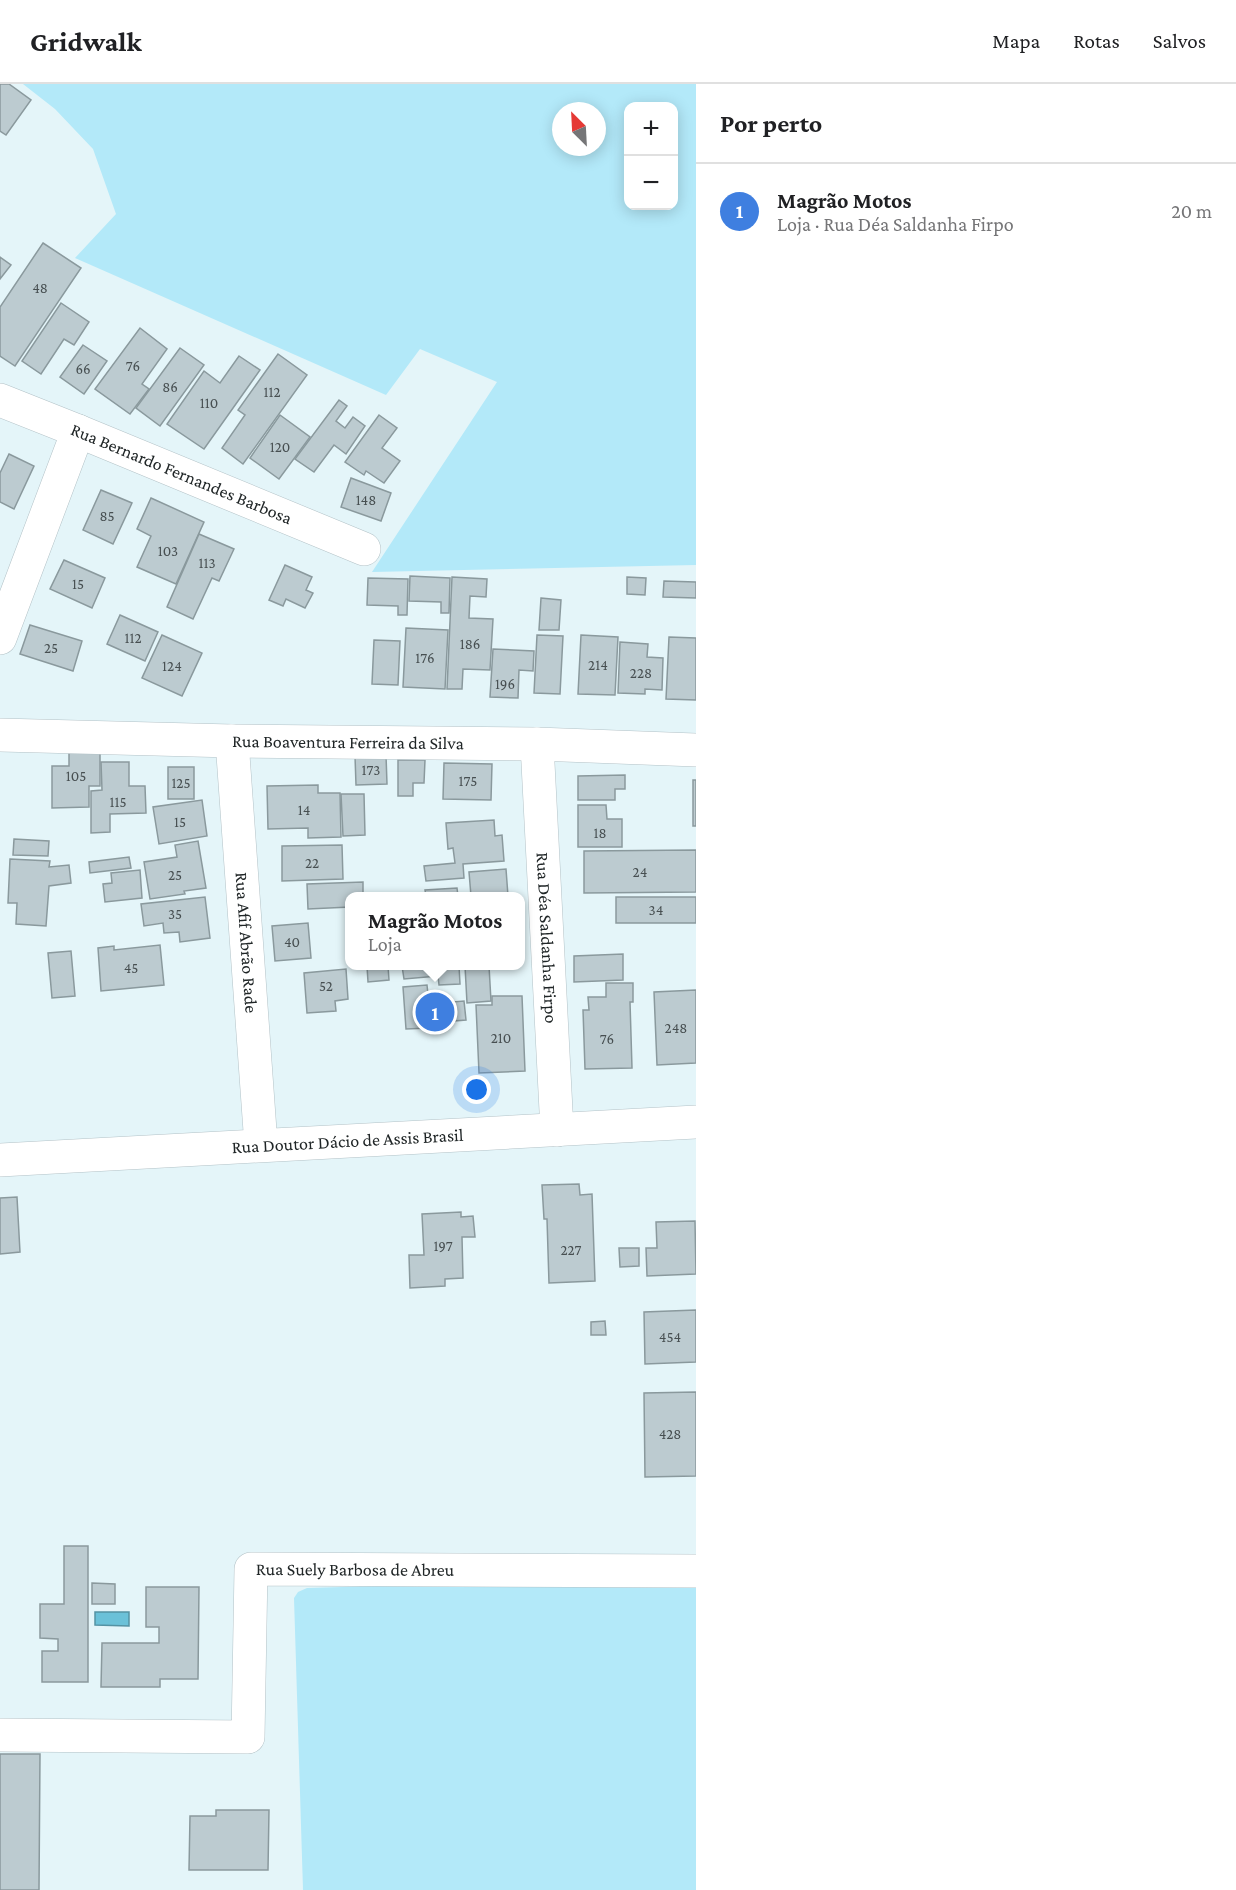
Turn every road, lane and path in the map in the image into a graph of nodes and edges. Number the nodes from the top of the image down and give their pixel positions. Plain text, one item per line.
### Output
1 (0, 400) edge
2 (78, 431) junction
3 (364, 549) dead end
4 (0, 638) edge
5 (0, 735) edge
6 (232, 741) junction
7 (537, 744) junction
8 (696, 750) edge
9 (696, 1122) edge
10 (556, 1130) junction
11 (261, 1145) junction
12 (0, 1160) edge
13 (696, 1571) edge
14 (0, 1735) edge

1 - 2 street, Rua Bernardo Fernandes Barbosa
2 - 3 street, Rua Bernardo Fernandes Barbosa
2 - 4 street
5 - 6 street, Rua Boaventura Ferreira da Silva
6 - 7 street, Rua Boaventura Ferreira da Silva
6 - 11 street, Rua Afif Abrão Rade
7 - 8 street, Rua Boaventura Ferreira da Silva
7 - 10 street, Rua Déa Saldanha Firpo
9 - 10 street, Rua Doutor Dácio de Assis Brasil
10 - 11 street, Rua Doutor Dácio de Assis Brasil
11 - 12 street, Rua Doutor Dácio de Assis Brasil
13 - 14 street, Rua Suely Barbosa de Abreu

